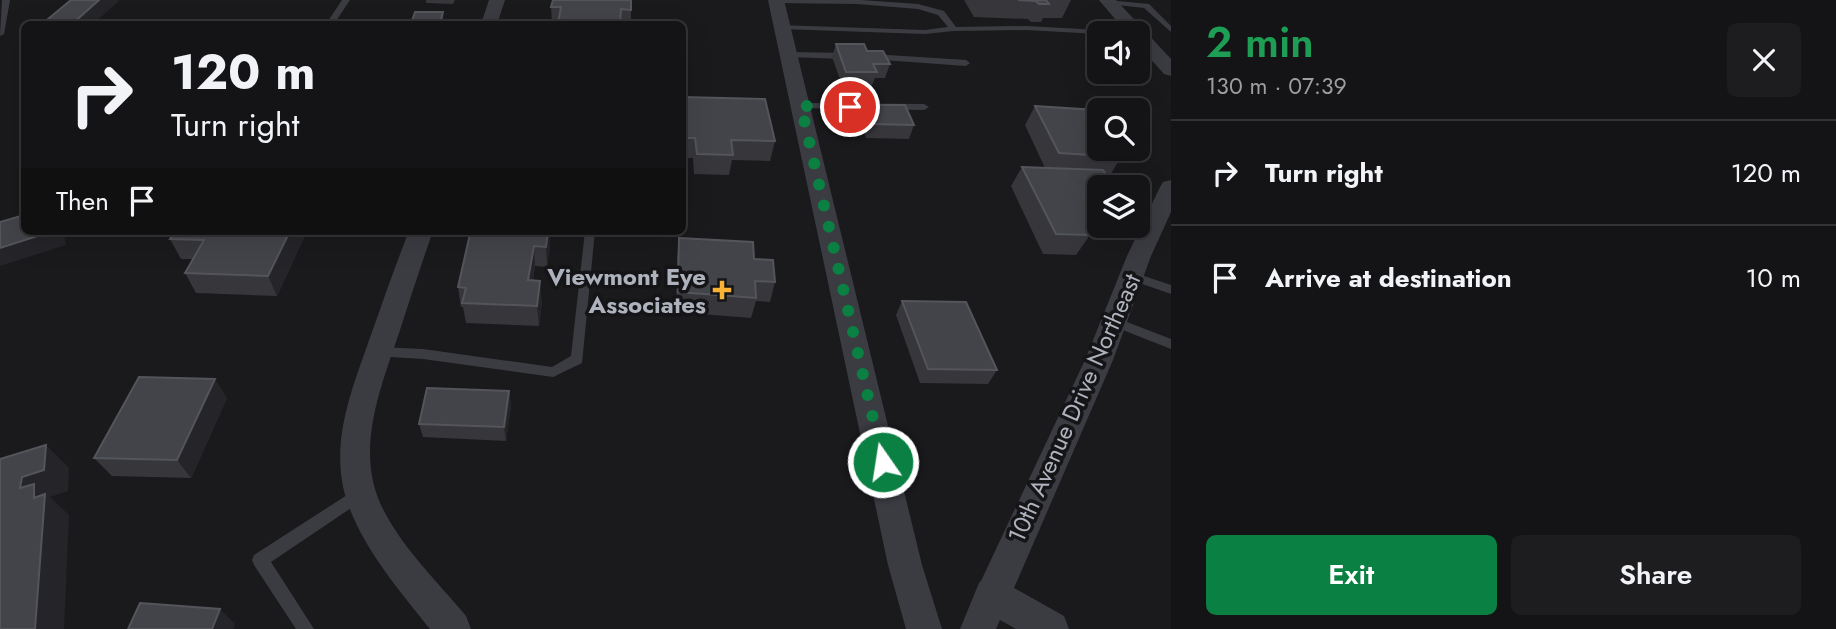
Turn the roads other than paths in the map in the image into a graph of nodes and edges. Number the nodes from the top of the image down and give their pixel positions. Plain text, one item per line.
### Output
1 (6, 0) edge
2 (346, 0) edge
3 (497, 0) edge
4 (776, 0) edge
5 (1108, 1) edge
6 (332, 21) edge
7 (490, 21) edge
8 (1126, 21) edge
9 (781, 27) junction
10 (953, 29) junction
11 (1171, 30) edge
12 (1087, 31) edge
13 (0, 34) edge
14 (1150, 48) edge
15 (789, 55) junction
16 (966, 63) dead end
17 (1171, 70) edge
18 (801, 106) junction
19 (924, 107) dead end
20 (1169, 195) edge
21 (420, 235) edge
22 (590, 235) edge
23 (1132, 276) junction
24 (1171, 290) edge
25 (1114, 322) junction
26 (1171, 344) edge
27 (379, 352) junction
28 (361, 493) junction
29 (991, 595) junction
30 (306, 629) edge
31 (453, 629) edge
32 (924, 629) edge
33 (978, 629) edge
34 (1051, 629) edge

1 - 13 lane
2 - 6 lane
3 - 7 street
4 - 9 street
4 - 10 lane
5 - 8 street
5 - 11 lane
9 - 10 lane
9 - 15 street
10 - 12 lane
14 - 17 street
15 - 16 lane
15 - 18 street
18 - 19 lane
18 - 32 street
20 - 23 street, 10th Avenue Drive Northeast
21 - 27 street
22 - 27 lane
23 - 24 lane
23 - 25 street, 10th Avenue Drive Northeast
25 - 26 lane
25 - 29 street, 10th Avenue Drive Northeast
27 - 28 street
28 - 30 lane
28 - 31 street
29 - 33 street, 10th Avenue Drive Northeast
29 - 34 street

